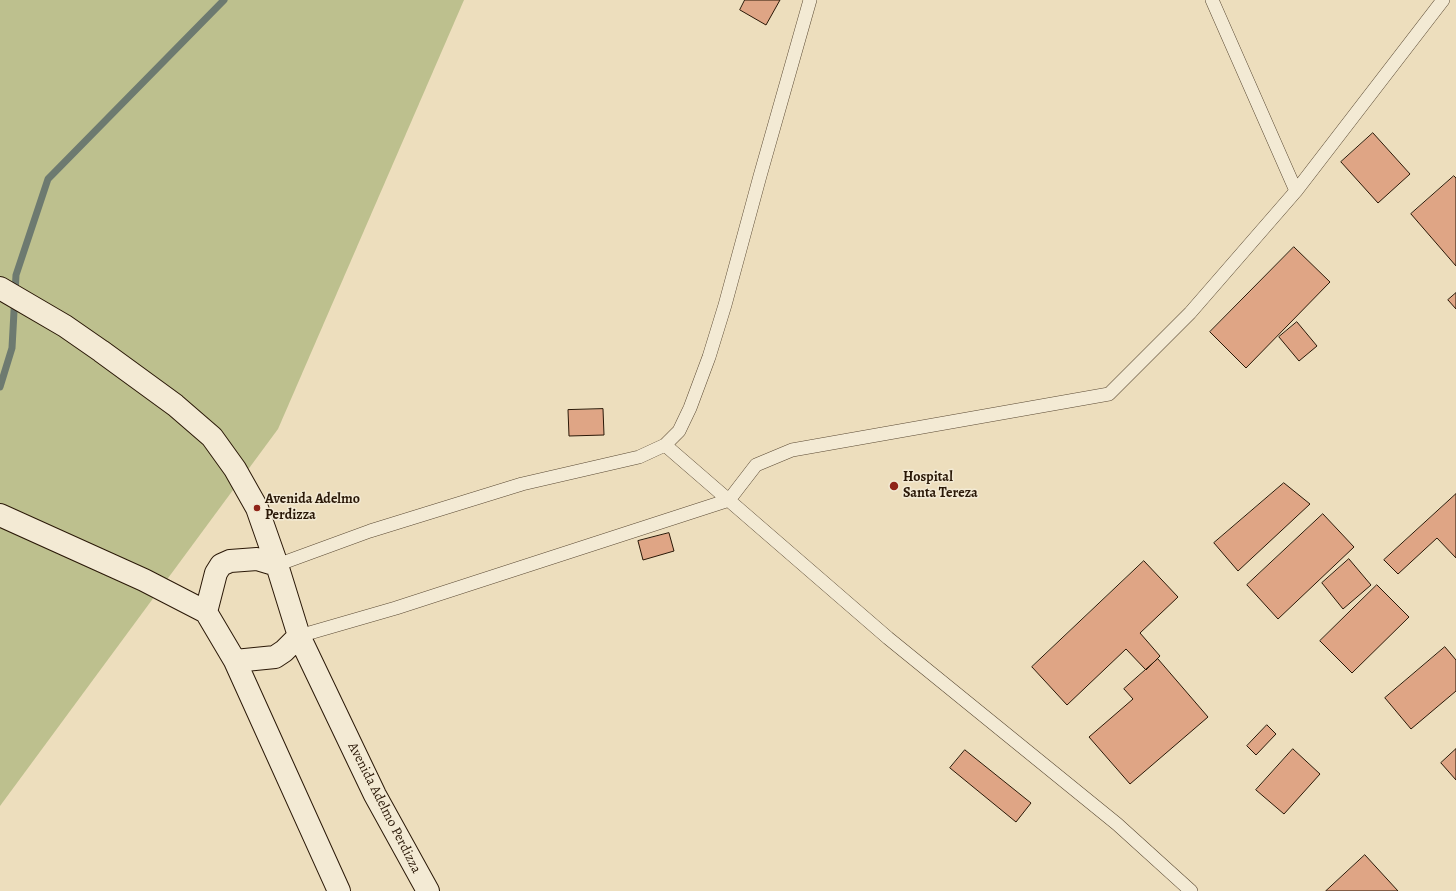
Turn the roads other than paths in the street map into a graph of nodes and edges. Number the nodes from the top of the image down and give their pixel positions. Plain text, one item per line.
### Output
1 (810, 0) edge
2 (1212, 0) edge
3 (1443, 0) edge
4 (1296, 191) junction
5 (0, 288) edge
6 (665, 445) junction
7 (729, 500) junction
8 (0, 515) edge
9 (277, 565) junction
10 (206, 612) junction
11 (299, 636) junction
12 (235, 661) junction
13 (339, 891) edge
14 (428, 891) edge
15 (1191, 891) edge

1 - 6 lane
2 - 4 lane
3 - 4 lane
4 - 7 lane
5 - 9 main road, Avenida Adelmo Perdizza
6 - 7 lane
6 - 9 lane
7 - 11 lane
7 - 15 lane
8 - 10 main road
9 - 10 main road
9 - 11 main road, Avenida Adelmo Perdizza
10 - 12 main road
11 - 12 main road
11 - 14 main road, Avenida Adelmo Perdizza
12 - 13 main road

